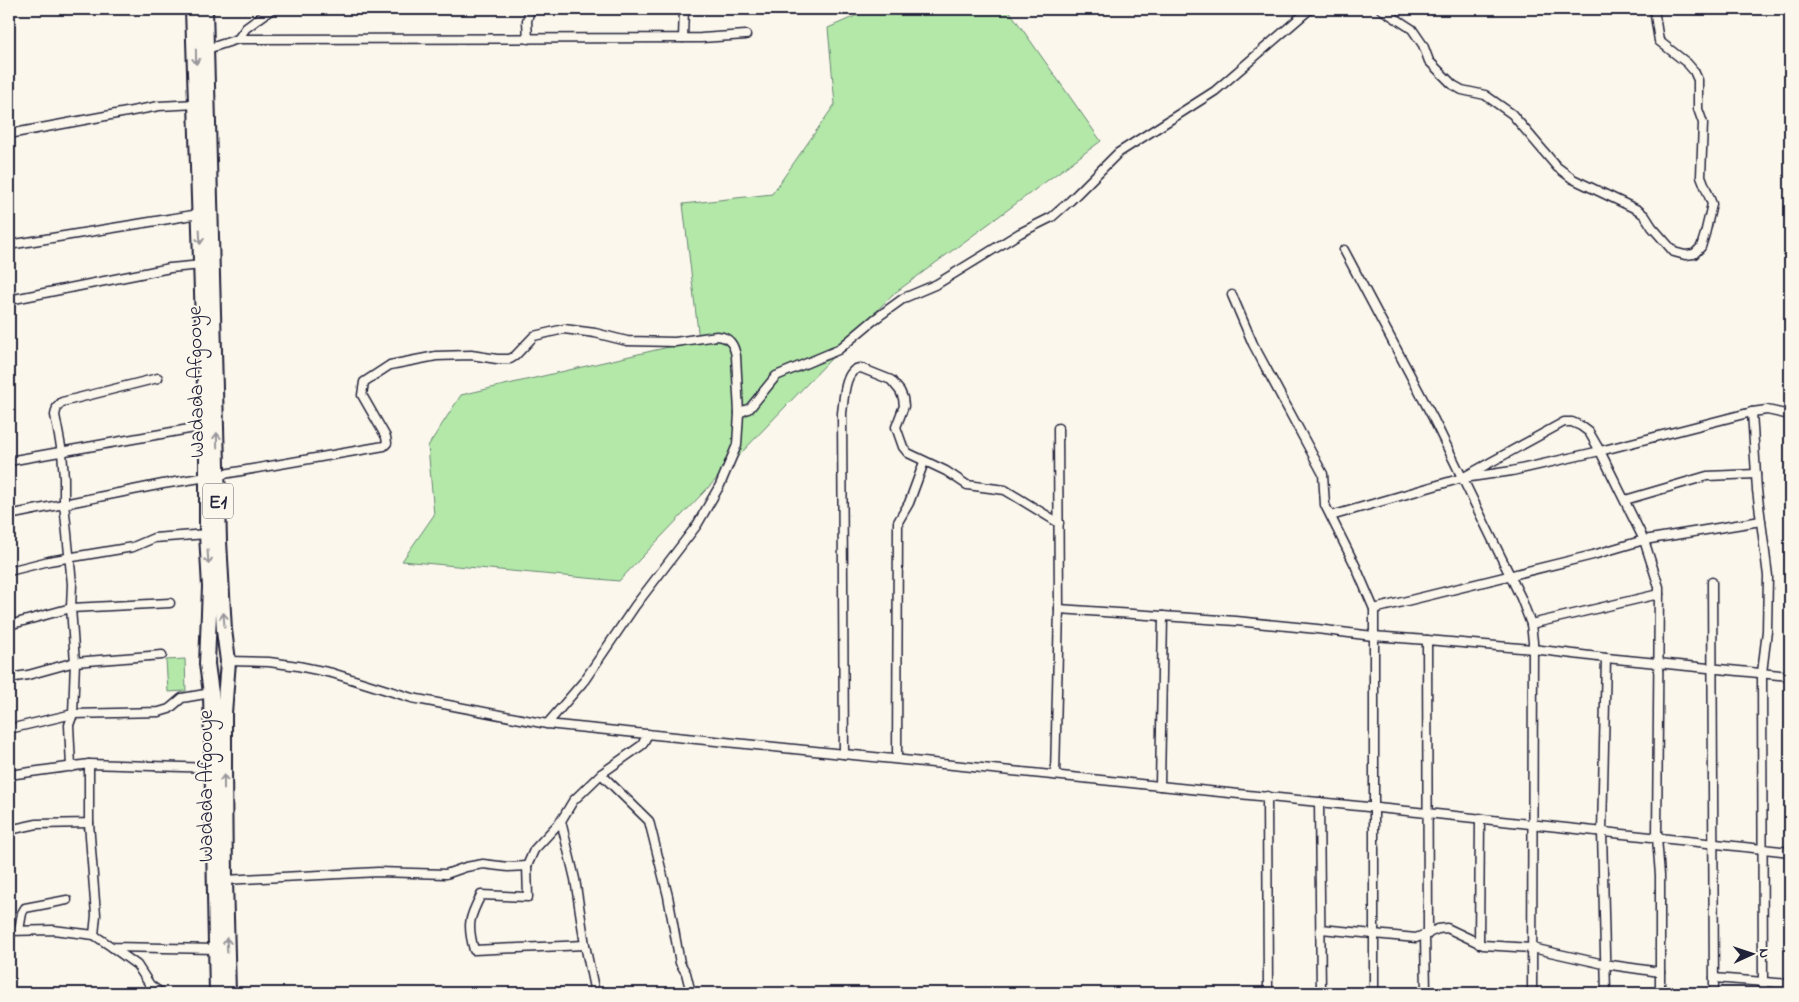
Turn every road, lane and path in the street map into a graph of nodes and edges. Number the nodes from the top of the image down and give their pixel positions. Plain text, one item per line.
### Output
1 (193, 9) edge
2 (205, 9) edge
3 (272, 9) edge
4 (530, 9) edge
5 (684, 9) edge
6 (1310, 9) edge
7 (1381, 9) edge
8 (1654, 9) edge
9 (746, 35) dead end
10 (683, 38) junction
11 (238, 39) junction
12 (528, 39) junction
13 (207, 49) junction
14 (197, 104) junction
15 (9, 134) edge
16 (199, 214) junction
17 (9, 245) edge
18 (1344, 250) dead end
19 (202, 265) junction
20 (1232, 295) dead end
21 (9, 300) edge
22 (158, 378) dead end
23 (1752, 412) junction
24 (739, 413) junction
25 (1790, 415) edge
26 (206, 426) junction
27 (1058, 428) dead end
28 (1600, 451) junction
29 (62, 452) junction
30 (9, 461) edge
31 (924, 462) junction
32 (1756, 474) junction
33 (212, 476) junction
34 (1462, 478) junction
35 (1625, 500) junction
36 (64, 503) junction
37 (9, 515) edge
38 (1331, 516) junction
39 (1761, 521) junction
40 (1059, 523) junction
41 (207, 534) junction
42 (1644, 540) junction
43 (69, 558) junction
44 (9, 571) edge
45 (1510, 576) junction
46 (1712, 582) dead end
47 (1659, 594) junction
48 (170, 604) dead end
49 (71, 608) junction
50 (1059, 609) junction
51 (1374, 609) junction
52 (1163, 616) junction
53 (1531, 624) junction
54 (9, 625) edge
55 (1373, 636) junction
56 (1427, 640) junction
57 (1533, 649) junction
58 (207, 653) junction
59 (162, 655) dead end
60 (1606, 658) junction
61 (227, 661) junction
62 (75, 662) junction
63 (1658, 663) junction
64 (1712, 668) junction
65 (208, 670) junction
66 (1762, 674) junction
67 (1790, 676) edge
68 (9, 678) edge
69 (211, 693) junction
70 (73, 714) junction
71 (547, 724) junction
72 (9, 729) edge
73 (648, 734) junction
74 (844, 754) junction
75 (897, 759) junction
76 (89, 764) junction
77 (71, 767) junction
78 (213, 768) junction
79 (9, 774) edge
80 (601, 774) junction
81 (1055, 775) junction
82 (1160, 786) junction
83 (1267, 796) junction
84 (1319, 802) junction
85 (1375, 807) junction
86 (1427, 812) junction
87 (1480, 818) junction
88 (561, 821) junction
89 (89, 823) junction
90 (1532, 824) junction
91 (9, 830) edge
92 (1602, 832) junction
93 (1657, 838) junction
94 (1714, 844) junction
95 (1762, 849) junction
96 (1790, 852) edge
97 (527, 866) junction
98 (225, 880) junction
99 (67, 900) dead end
100 (1321, 929) junction
101 (19, 930) junction
102 (9, 931) edge
103 (1374, 933) junction
104 (94, 935) junction
105 (1426, 935) junction
106 (1479, 944) junction
107 (585, 946) junction
108 (112, 947) junction
109 (1532, 948) junction
110 (216, 949) junction
111 (1604, 964) junction
112 (1660, 972) junction
113 (1714, 978) junction
114 (1763, 982) junction
115 (1790, 984) edge
116 (161, 993) edge
117 (217, 993) edge
118 (228, 993) edge
119 (595, 993) edge
120 (679, 993) edge
121 (691, 993) edge
122 (1268, 993) edge
123 (1320, 993) edge
124 (1374, 993) edge
125 (1426, 993) edge
126 (1532, 993) edge
127 (1606, 993) edge
128 (1660, 993) edge
129 (1714, 993) edge
130 (1763, 993) edge

1 -> 14 highway, Wadada Afgooye / E1
2 - 13 highway, Wadada Afgooye / E1
3 - 11 street
4 - 12 street
5 - 10 street
6 - 24 street
7 - 8 street
9 - 10 street
10 - 12 street
11 - 12 street
11 - 13 street
33 -> 13 highway, Wadada Afgooye / E1
14 - 15 street
14 - 16 highway, Wadada Afgooye / E1
16 - 17 street
16 -> 19 highway, Wadada Afgooye / E1
18 - 34 street
19 - 21 street
19 - 26 highway, Wadada Afgooye / E1
20 - 38 street
22 - 29 street
23 - 25 street
23 - 28 street
23 - 32 street
24 - 33 street
24 - 71 street
26 - 29 street
26 - 33 highway, Wadada Afgooye / E1
27 - 40 street
28 - 34 street
28 - 34 street
28 - 35 street
29 - 30 street
29 - 36 street
31 - 40 street
31 - 74 street
31 - 75 street
32 - 35 street
32 - 39 street
33 - 36 street
33 - 41 highway, Wadada Afgooye / E1
61 -> 33 highway, Wadada Afgooye / E1
34 - 38 street
34 - 45 street
35 - 42 street
36 - 37 street
36 - 43 street
38 - 51 street
39 - 42 street
39 - 66 street
40 - 50 street
41 - 43 street
41 -> 58 highway, Wadada Afgooye / E1
42 - 45 street
42 - 47 street
43 - 44 street
43 - 49 street
45 - 51 street
45 - 53 street
46 - 64 street
47 - 53 street
47 - 63 street
48 - 49 street
49 - 54 street
49 - 62 street
50 - 52 street
50 - 81 street
51 - 55 street
52 - 55 street
52 - 82 street
53 - 57 street
55 - 56 street
55 - 85 street
56 - 57 street
56 - 86 street
57 - 60 street
57 - 90 street
58 - 61 highway
58 - 65 highway, Wadada Afgooye / E1
59 - 62 street
60 - 63 street
60 - 92 street
61 - 65 highway
61 - 71 street
98 -> 61 highway, Wadada Afgooye / E1
62 - 68 street
62 - 70 street
63 - 64 street
63 - 93 street
64 - 66 street
64 - 94 street
65 - 69 highway, Wadada Afgooye / E1
66 - 67 street
66 - 95 street
69 - 70 street
69 - 78 highway, Wadada Afgooye / E1
70 - 72 street
70 - 77 street
71 - 73 street
73 - 74 street
73 - 80 street
74 - 75 street
75 - 81 street
76 - 77 street
76 - 78 street
76 - 89 street
77 - 79 street
78 - 110 highway, Wadada Afgooye / E1
80 - 88 street
80 - 121 street
81 - 82 street
82 - 83 street
83 - 84 street
83 - 122 street
84 - 85 street
84 - 100 street
85 - 86 street
85 - 103 street
86 - 87 street
86 - 105 street
87 - 90 street
87 - 106 street
88 - 97 street
88 - 107 street
89 - 91 street
89 - 104 street
90 - 92 street
90 - 109 street
92 - 93 street
92 - 111 street
93 - 94 street
93 - 112 street
94 - 95 street
94 - 113 street
95 - 96 street
95 - 114 street
97 - 98 street
97 - 107 street
118 -> 98 highway, Wadada Afgooye / E1
99 - 101 street
100 - 103 street
100 - 123 street
101 - 102 street
101 - 104 street
103 - 105 street
103 - 124 street
104 - 108 street
105 - 106 street
105 - 125 street
106 - 109 street
107 - 119 street
108 - 110 street
108 - 116 street
109 - 111 street
109 - 126 street
110 - 117 highway, Wadada Afgooye / E1
111 - 112 street
111 - 127 street
112 - 128 street
113 - 114 street
113 - 129 street
114 - 115 street
114 - 130 street
120 - 121 street

